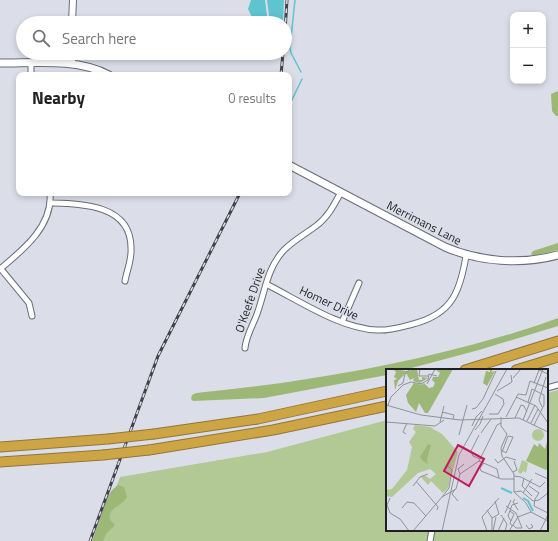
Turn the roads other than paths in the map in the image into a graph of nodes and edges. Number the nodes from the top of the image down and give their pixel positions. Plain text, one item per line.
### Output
1 (73, 0) edge
2 (72, 16) edge
3 (72, 60) edge
4 (0, 63) edge
5 (31, 63) junction
6 (72, 64) junction
7 (31, 72) edge
8 (102, 72) edge
9 (292, 167) edge
10 (341, 192) junction
11 (50, 196) edge
12 (50, 204) junction
13 (558, 255) edge
14 (466, 256) junction
15 (0, 269) edge
16 (125, 281) dead end
17 (359, 283) dead end
18 (266, 284) junction
19 (32, 316) dead end
20 (342, 322) junction
21 (558, 341) edge
22 (245, 348) dead end
23 (558, 357) edge
24 (468, 369) edge
25 (519, 369) edge
26 (558, 385) edge
27 (548, 388) edge
28 (386, 391) edge
29 (386, 406) edge
30 (0, 447) edge
31 (0, 462) edge
32 (432, 531) edge
33 (430, 541) edge

1 - 2 street
3 - 6 street
4 - 5 main road
5 - 6 main road
5 - 7 street
6 - 8 main road
9 - 10 main road, Merrimans Lane
10 - 14 main road, Merrimans Lane
10 - 18 street, O'Keefe Drive
11 - 12 street
12 - 15 street
12 - 16 street
13 - 14 main road, Merrimans Lane
14 - 20 street, Homer Drive
15 - 19 street
17 - 20 street
18 - 20 street, Homer Drive
18 - 22 street, O'Keefe Drive
21 - 24 highway
23 - 25 highway
26 - 27 street
28 - 30 highway, bridge
29 - 31 highway, bridge
32 - 33 street

